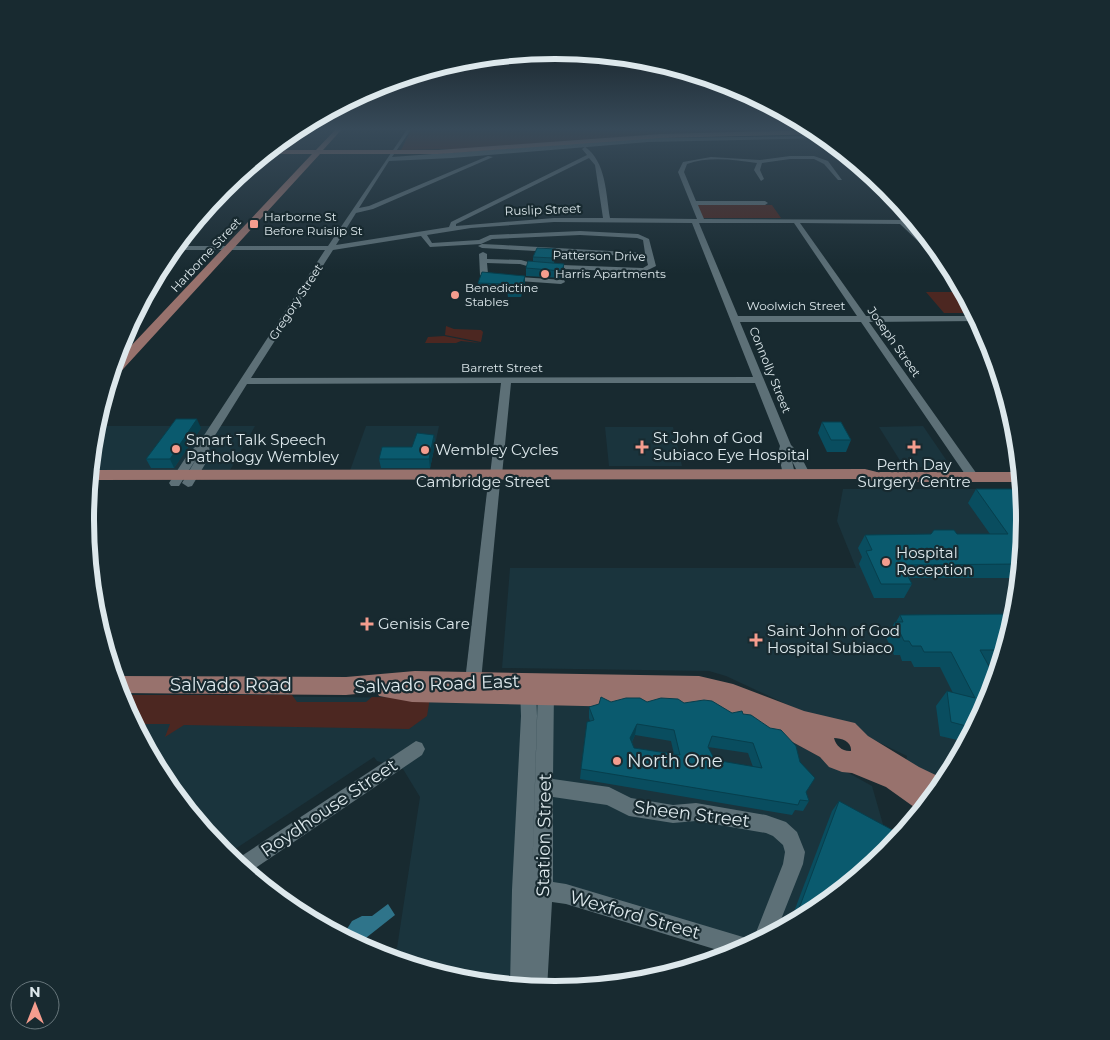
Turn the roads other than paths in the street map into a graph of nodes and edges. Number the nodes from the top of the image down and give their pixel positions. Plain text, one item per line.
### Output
1 (293, 177) edge
2 (378, 177) edge
3 (444, 177) edge
4 (547, 177) edge
5 (600, 177) edge
6 (682, 177) edge
7 (838, 177) edge
8 (840, 179) dead end
9 (694, 203) junction
10 (765, 203) dead end
11 (356, 211) junction
12 (580, 220) junction
13 (607, 221) junction
14 (698, 222) junction
15 (796, 222) junction
16 (902, 222) junction
17 (907, 222) edge
18 (452, 228) junction
19 (422, 233) junction
20 (580, 233) junction
21 (923, 242) edge
22 (481, 244) junction
23 (183, 248) edge
24 (225, 248) junction
25 (332, 248) junction
26 (650, 255) junction
27 (485, 261) junction
28 (561, 282) dead end
29 (735, 319) junction
30 (863, 319) junction
31 (970, 319) edge
32 (126, 352) edge
33 (121, 364) edge
34 (760, 380) junction
35 (245, 381) junction
36 (506, 381) junction
37 (797, 474) junction
38 (96, 475) edge
39 (877, 477) junction
40 (974, 477) junction
41 (1014, 477) edge
42 (183, 479) junction
43 (495, 479) junction
44 (96, 483) edge
45 (474, 681) junction
46 (124, 684) edge
47 (346, 686) junction
48 (537, 688) junction
49 (832, 728) junction
50 (416, 749) dead end
51 (825, 749) junction
52 (857, 753) junction
53 (932, 786) edge
54 (545, 787) junction
55 (922, 799) edge
56 (247, 863) edge
57 (522, 890) junction
58 (542, 890) junction
59 (767, 930) edge
60 (735, 945) edge
61 (521, 980) edge
62 (537, 980) edge

1 - 24 main road, Harborne Street
2 - 11 street, Gregory Street
3 - 11 street
4 - 18 street
5 - 13 street
6 - 9 street, Connolly Street
7 - 8 street
9 - 10 street
9 - 14 street, Connolly Street
11 - 25 street, Gregory Street
12 - 13 street, Ruslip Street
12 - 18 street, Ruslip Street
12 - 20 street
13 - 14 street, Ruslip Street
14 - 15 street, Ruslip Street
14 - 29 street, Connolly Street
15 - 16 street, Ruslip Street
15 - 30 street, Joseph Street
16 - 17 street, Ruslip Street
16 - 21 street
18 - 19 street, Ruslip Street
19 - 22 street
19 - 25 street, Ruslip Street
20 - 22 street
20 - 26 street
22 - 26 street
22 - 27 street
23 - 24 street, Ruslip Street
24 - 25 street, Ruslip Street
24 - 32 main road, Harborne Street
24 - 33 main road, Harborne Street
25 - 35 street, Gregory Street
26 - 27 street, Patterson Drive
27 - 28 street
29 - 30 street, Woolwich Street
29 - 34 street, Connolly Street
30 - 31 street, Woolwich Street
30 - 40 street, Joseph Street
34 - 36 street, Barrett Street
34 - 37 street, Connolly Street
35 - 36 street, Barrett Street
35 - 42 street, Gregory Street
36 - 43 street
37 - 39 main road, Cambridge Street
37 - 43 main road, Cambridge Street
38 - 42 main road, Cambridge Street
39 - 40 main road, Cambridge Street
39 - 43 main road, Cambridge Street
40 - 41 main road, Cambridge Street
42 - 43 main road, Cambridge Street
42 - 44 main road, Cambridge Street
43 - 45 street
45 - 47 main road, Salvado Road East
45 - 48 main road, Salvado Road East
46 - 47 main road, Salvado Road
47 - 48 main road, Salvado Road East
48 - 49 main road, Salvado Road East
48 - 51 main road, Salvado Road East
48 - 54 street, Station Street
48 - 57 street, Station Street
49 - 51 main road
49 - 52 main road
50 - 56 street, Roydhouse Street
51 - 52 main road
52 - 53 main road
52 - 55 main road
54 - 58 street, Station Street
54 - 59 street, Sheen Street
57 - 58 street, Wexford Street
57 - 61 street, Station Street
58 - 60 street, Wexford Street
58 - 62 street, Station Street

